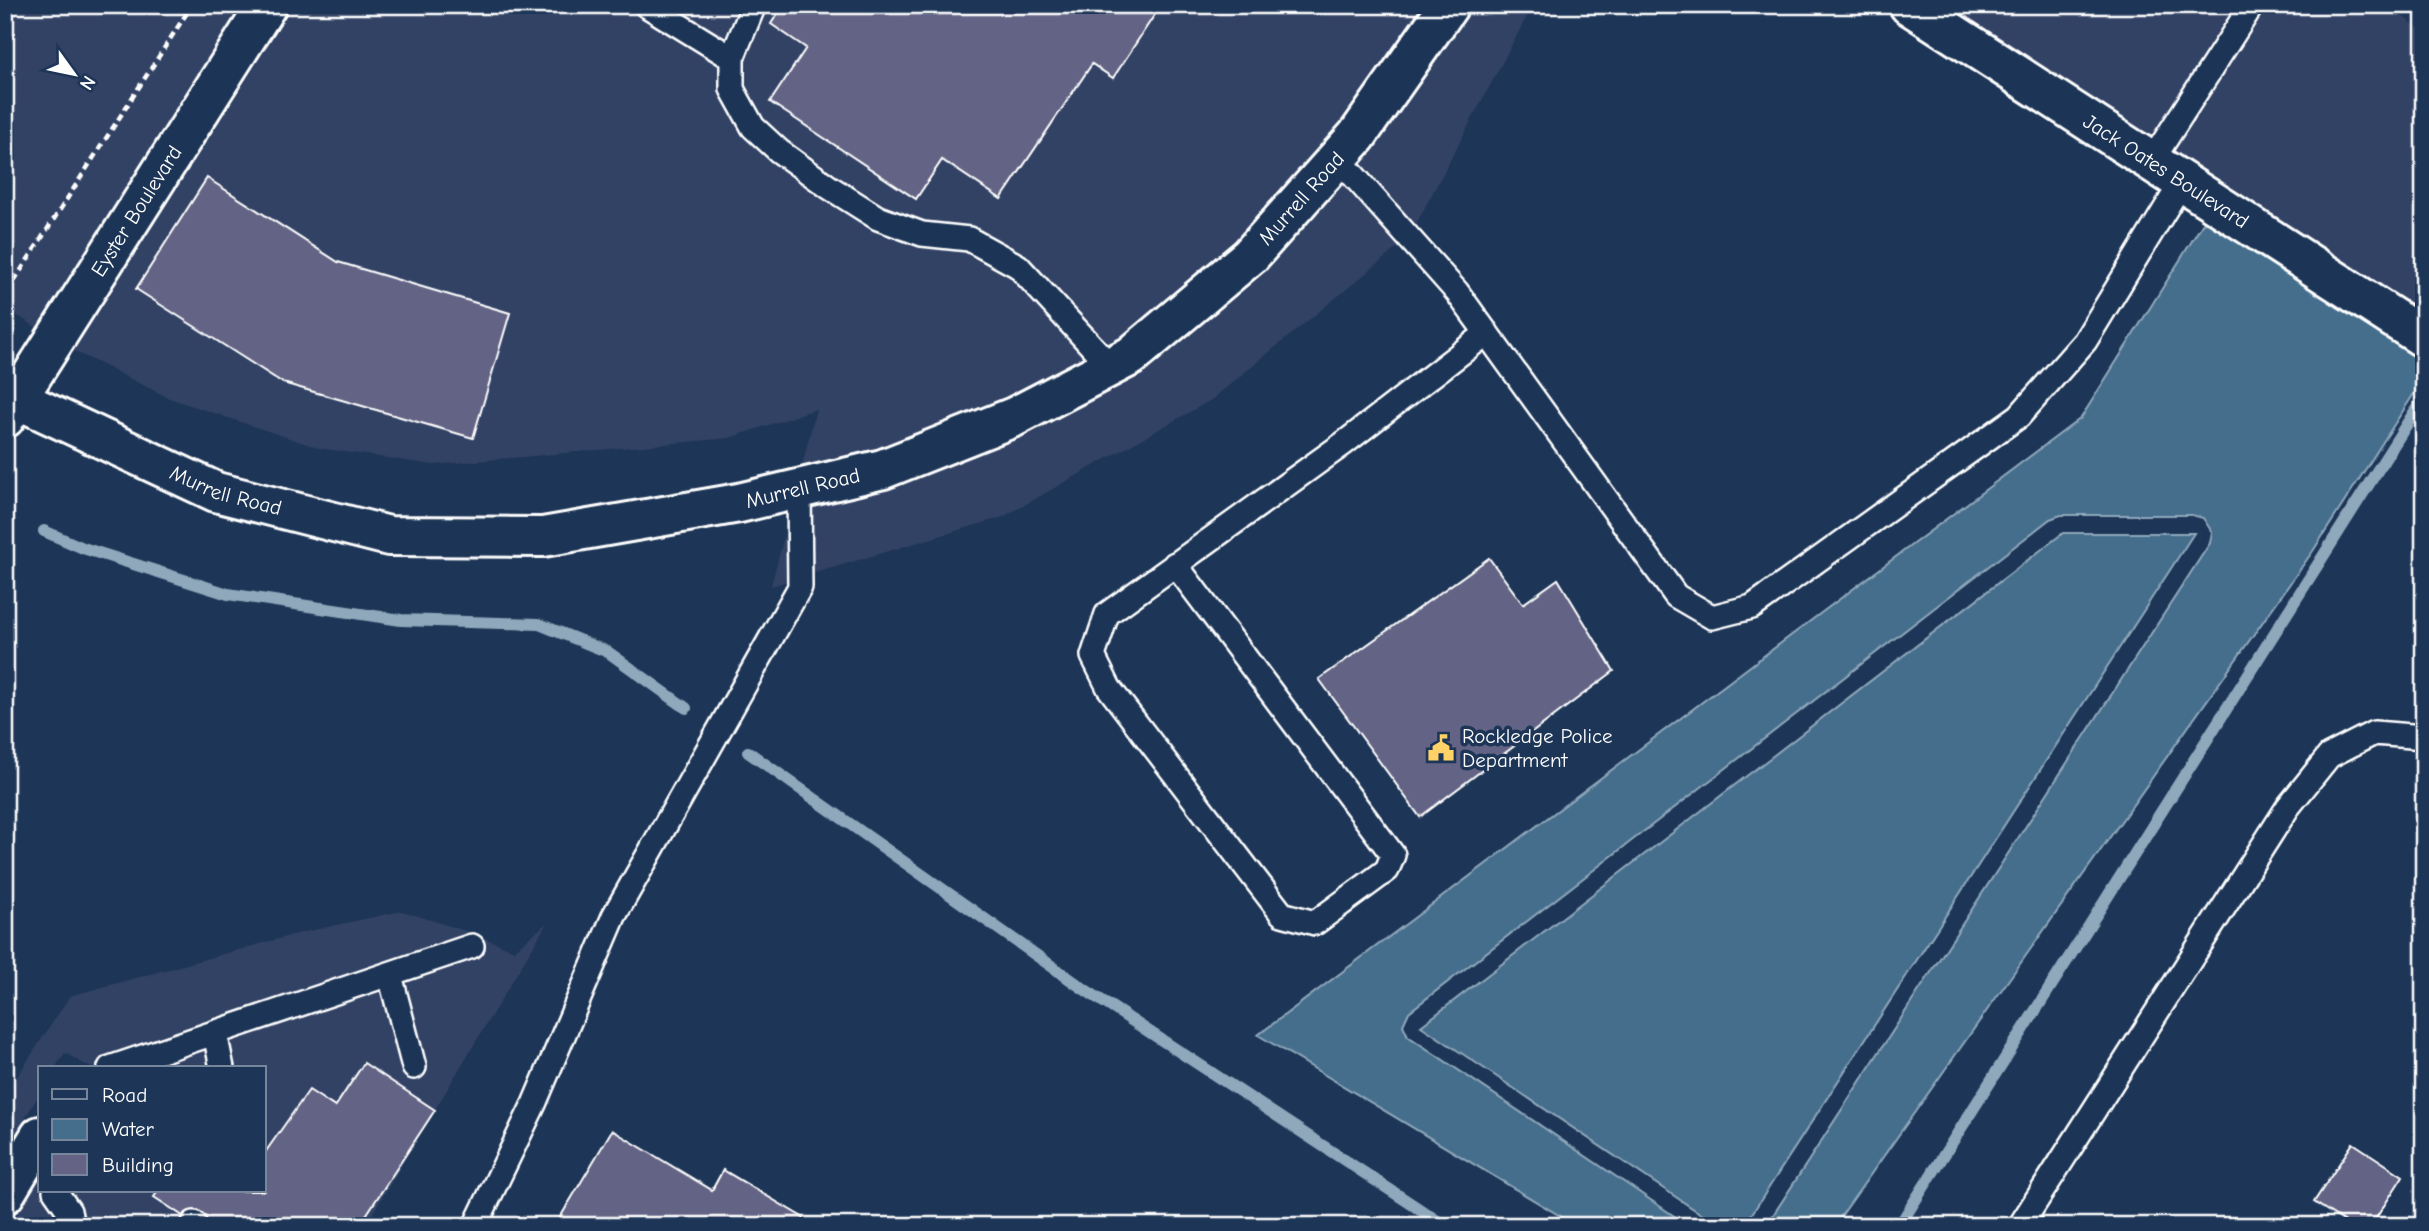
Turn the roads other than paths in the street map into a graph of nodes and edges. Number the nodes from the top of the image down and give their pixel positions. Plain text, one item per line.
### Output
1 (267, 5) edge
2 (646, 5) edge
3 (754, 5) edge
4 (1449, 5) edge
5 (2252, 5) edge
6 (1913, 6) edge
7 (732, 58) junction
8 (1338, 158) junction
9 (2167, 172) junction
10 (1487, 334) junction
11 (2424, 338) edge
12 (1111, 367) junction
13 (9, 403) edge
14 (799, 489) junction
15 (1175, 565) junction
16 (2424, 737) edge
17 (472, 946) dead end
18 (390, 975) junction
19 (215, 1033) junction
20 (116, 1066) edge
21 (222, 1066) edge
22 (414, 1068) dead end
23 (37, 1152) edge
24 (56, 1192) edge
25 (5, 1194) edge
26 (72, 1226) edge
27 (475, 1226) edge
28 (2020, 1226) edge

1 - 13 street, Eyster Boulevard
2 - 7 lane
3 - 7 lane
4 - 8 street, Murrell Road
5 - 9 lane
6 - 9 street, Jack Oates Boulevard
7 - 12 lane
8 - 10 lane
8 - 12 street, Murrell Road
9 - 10 lane
9 - 11 street, Jack Oates Boulevard
10 - 15 lane
12 - 14 street, Murrell Road
13 - 14 street, Murrell Road
14 - 27 lane
15 - 15 lane
16 - 28 lane
17 - 18 lane
18 - 19 lane
18 - 22 lane
19 - 20 lane
19 - 21 lane
23 - 25 street
24 - 26 lane

